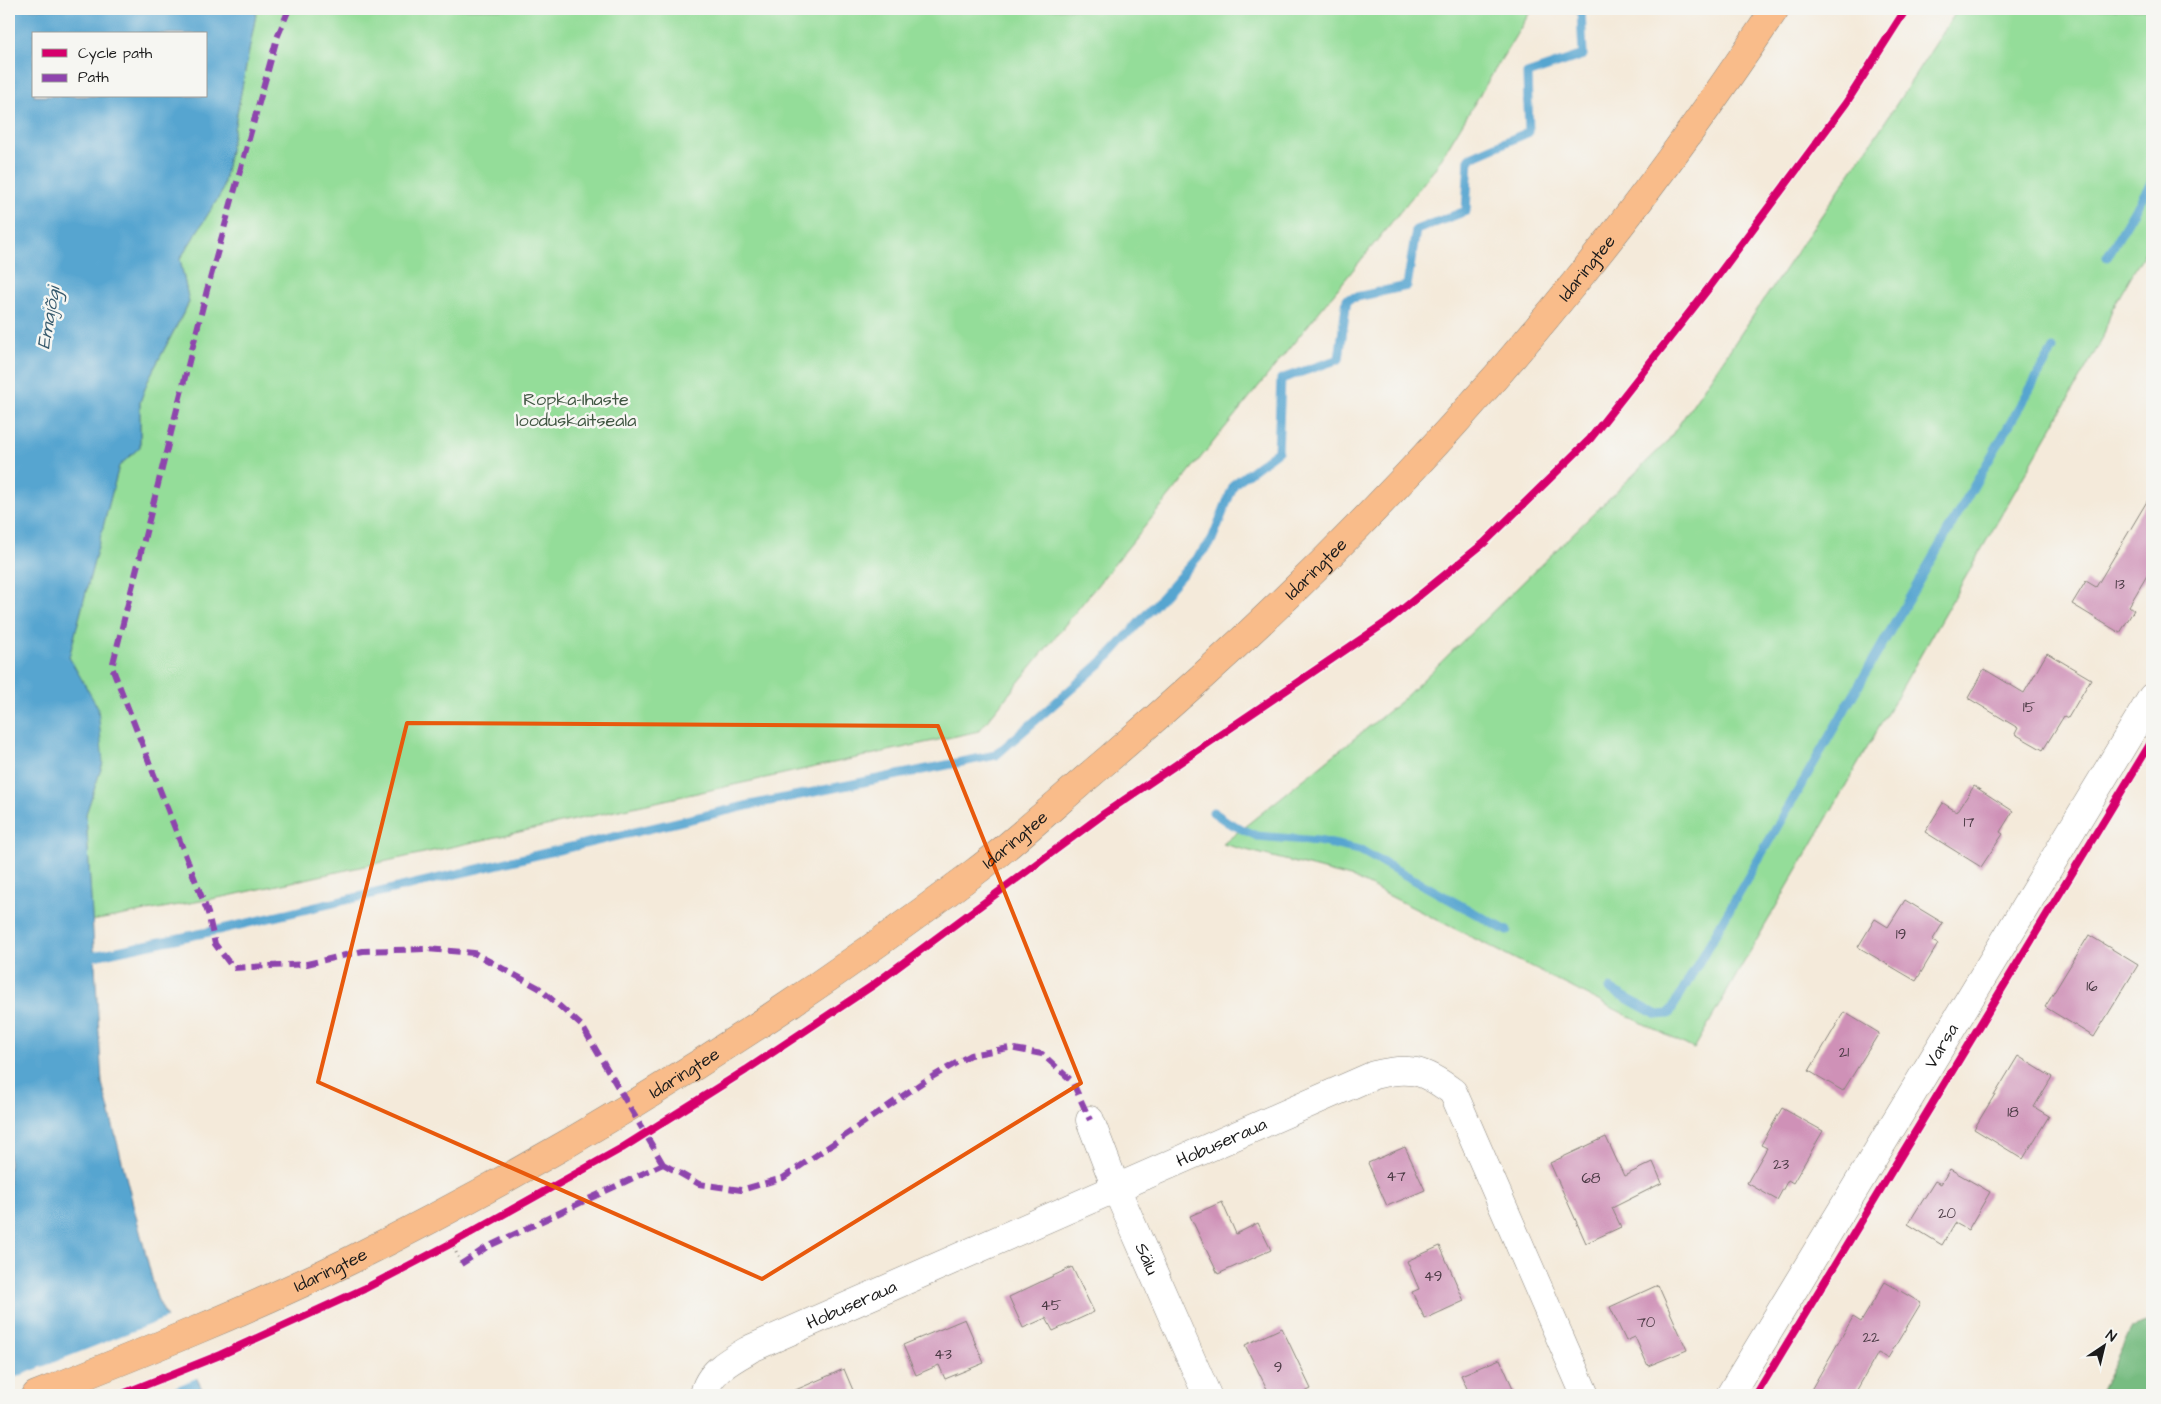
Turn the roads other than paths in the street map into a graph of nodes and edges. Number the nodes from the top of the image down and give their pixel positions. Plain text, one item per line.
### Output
1 (1775, 9) edge
2 (2152, 697) edge
3 (1090, 1120) dead end
4 (1116, 1188) junction
5 (36, 1395) edge
6 (704, 1395) edge
7 (1207, 1395) edge
8 (1585, 1395) edge
9 (1730, 1395) edge

1 - 5 main road, Idaringtee
2 - 9 street, Varsa
3 - 4 street, Sälu
4 - 6 street, Hobuseraua
4 - 7 street, Sälu
4 - 8 street, Hobuseraua

